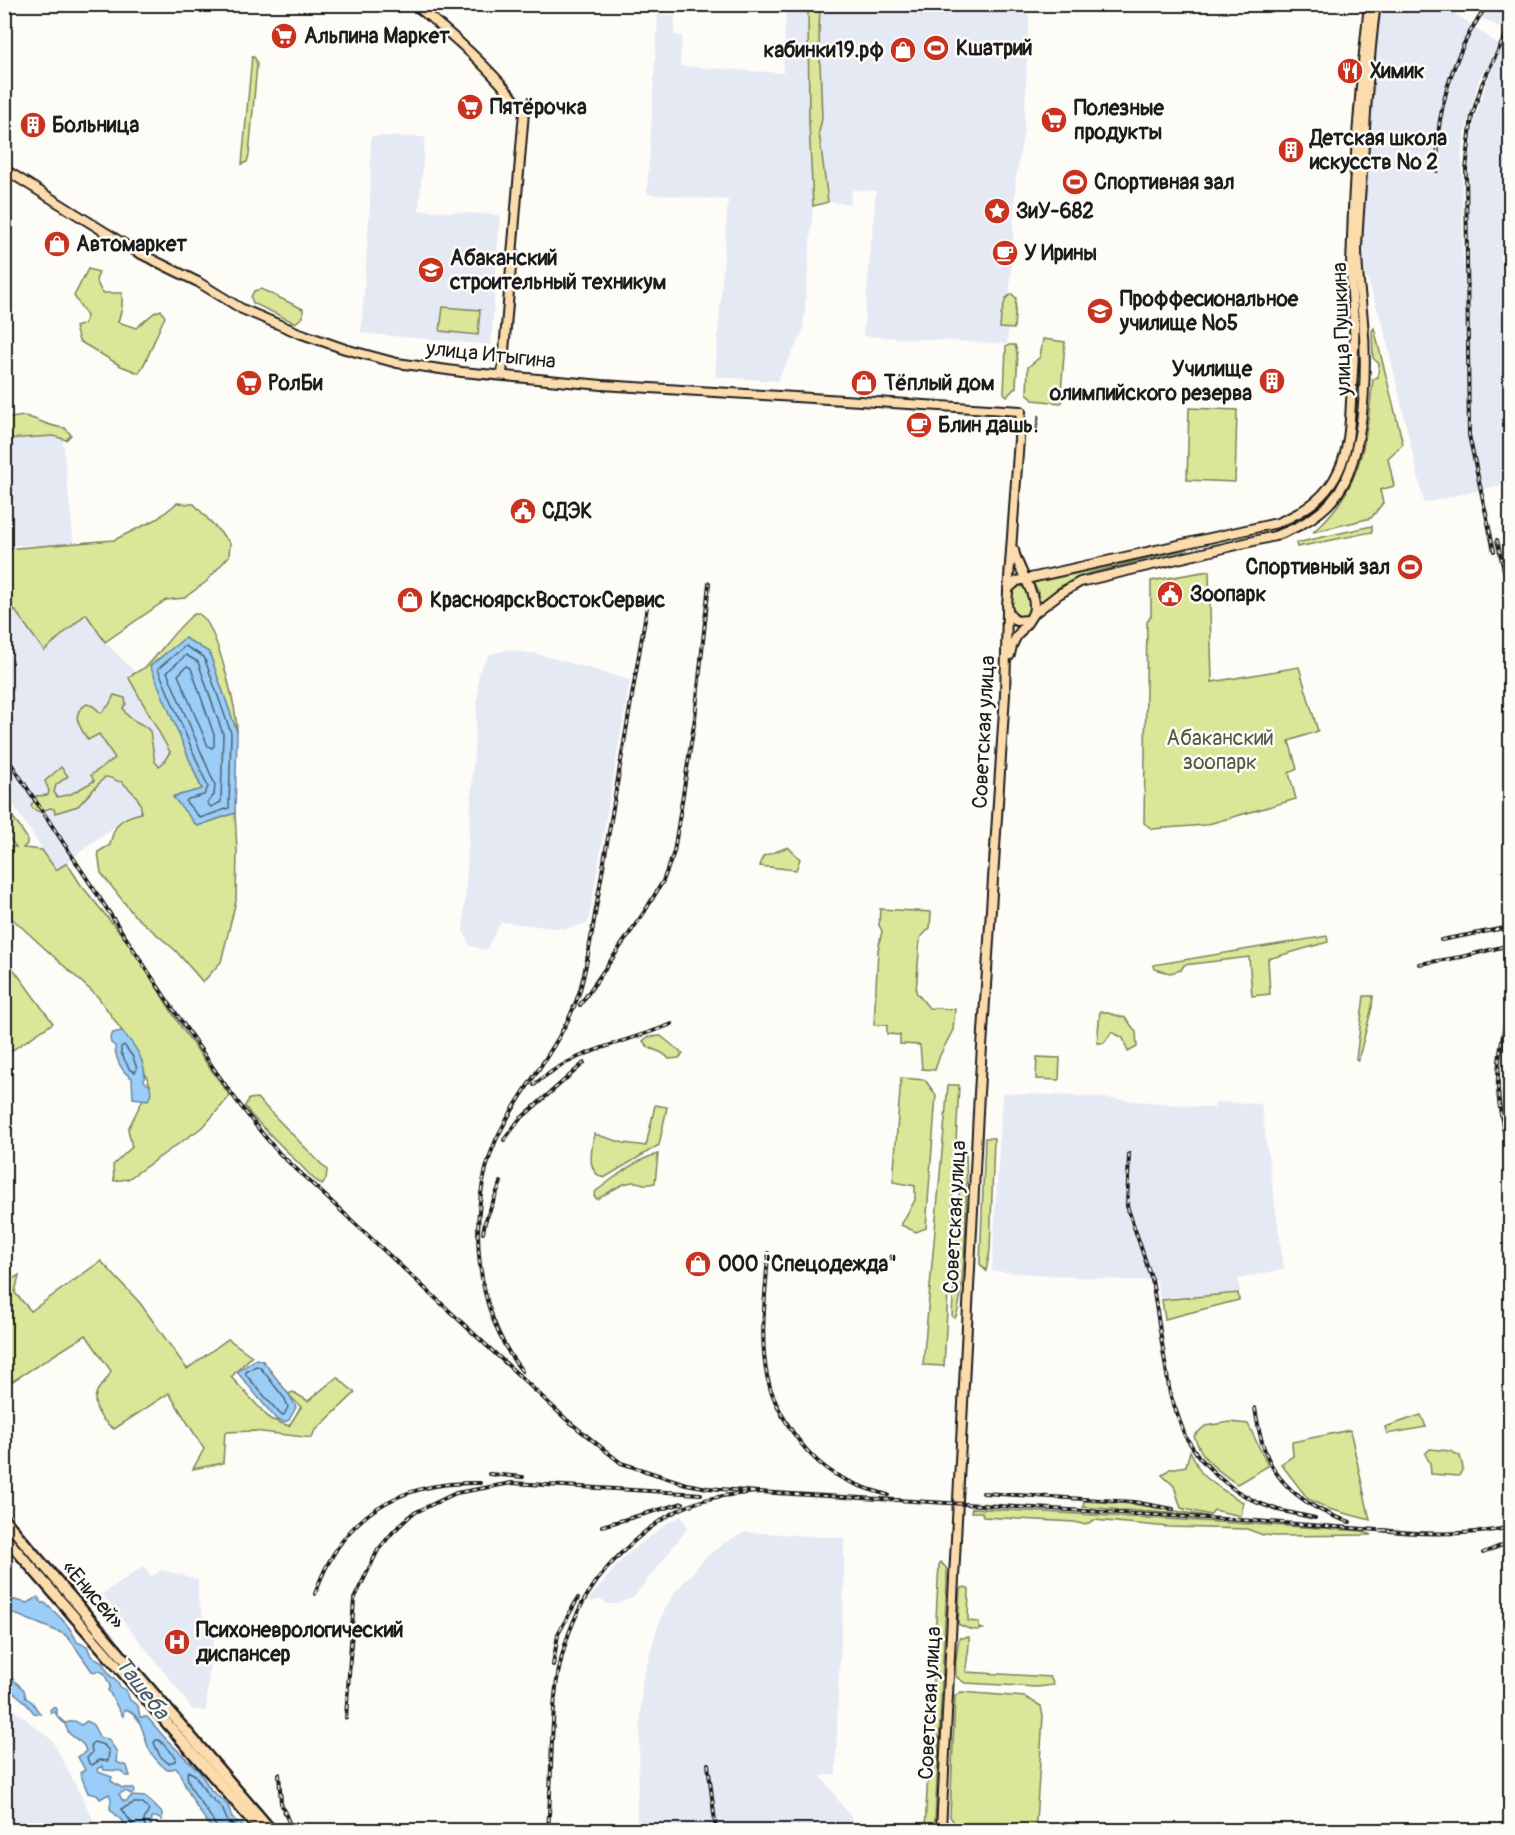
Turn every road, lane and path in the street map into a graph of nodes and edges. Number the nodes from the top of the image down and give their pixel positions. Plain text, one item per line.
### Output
1 (414, 4) edge
2 (1369, 4) edge
3 (1376, 4) edge
4 (4, 169) edge
5 (502, 375) junction
6 (1012, 529) junction
7 (1017, 566) junction
8 (1059, 572) junction
9 (1024, 579) junction
10 (1008, 589) junction
11 (1007, 606) junction
12 (1030, 618) junction
13 (1005, 683) junction
14 (4, 1519) edge
15 (4, 1536) edge
16 (260, 1830) edge
17 (271, 1830) edge
18 (941, 1830) edge

1 - 5 main road
2 - 8 main road, улица Пушкина
3 - 12 main road, улица Пушкина
4 - 5 main road, улица Итыгина
5 - 6 main road, улица Итыгина
6 - 7 main road
6 - 10 main road
7 - 8 main road
7 - 9 main road
8 - 9 main road, улица Пушкина
9 - 10 main road
9 - 12 main road
10 - 11 main road
11 - 12 main road
11 - 13 main road, Советская улица
12 - 13 main road, улица Пушкина
13 - 18 main road, Советская улица
14 - 17 highway, «Енисей»
15 - 16 highway, «Енисей»

